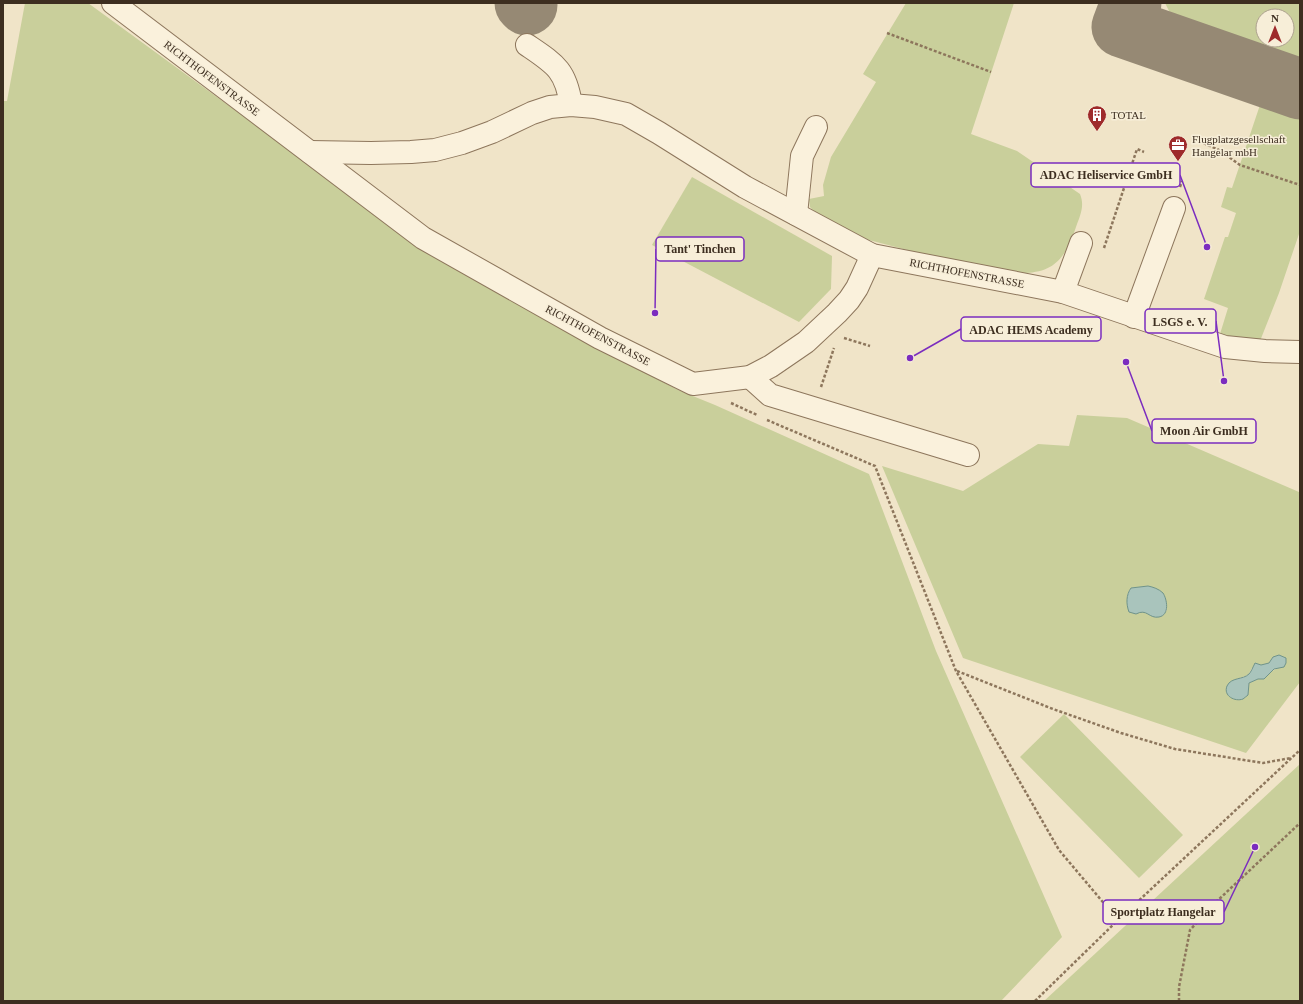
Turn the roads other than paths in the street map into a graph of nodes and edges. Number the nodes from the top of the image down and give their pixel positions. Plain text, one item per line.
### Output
1 (113, 3) edge
2 (527, 45) dead end
3 (571, 105) junction
4 (816, 126) dead end
5 (310, 152) junction
6 (1174, 208) dead end
7 (796, 214) junction
8 (1081, 243) dead end
9 (872, 255) junction
10 (1063, 292) junction
11 (1134, 317) junction
12 (1300, 352) edge
13 (750, 377) junction
14 (968, 455) dead end

1 - 5 street, RICHTHOFENSTRASSE
2 - 3 street
3 - 5 street, RICHTHOFENSTRASSE
3 - 7 street, RICHTHOFENSTRASSE
4 - 7 street
5 - 13 street, RICHTHOFENSTRASSE
6 - 11 street
7 - 9 street, RICHTHOFENSTRASSE
8 - 10 street
9 - 10 street, RICHTHOFENSTRASSE
9 - 13 street, RICHTHOFENSTRASSE
10 - 11 street, RICHTHOFENSTRASSE
11 - 12 street, RICHTHOFENSTRASSE
13 - 14 street

